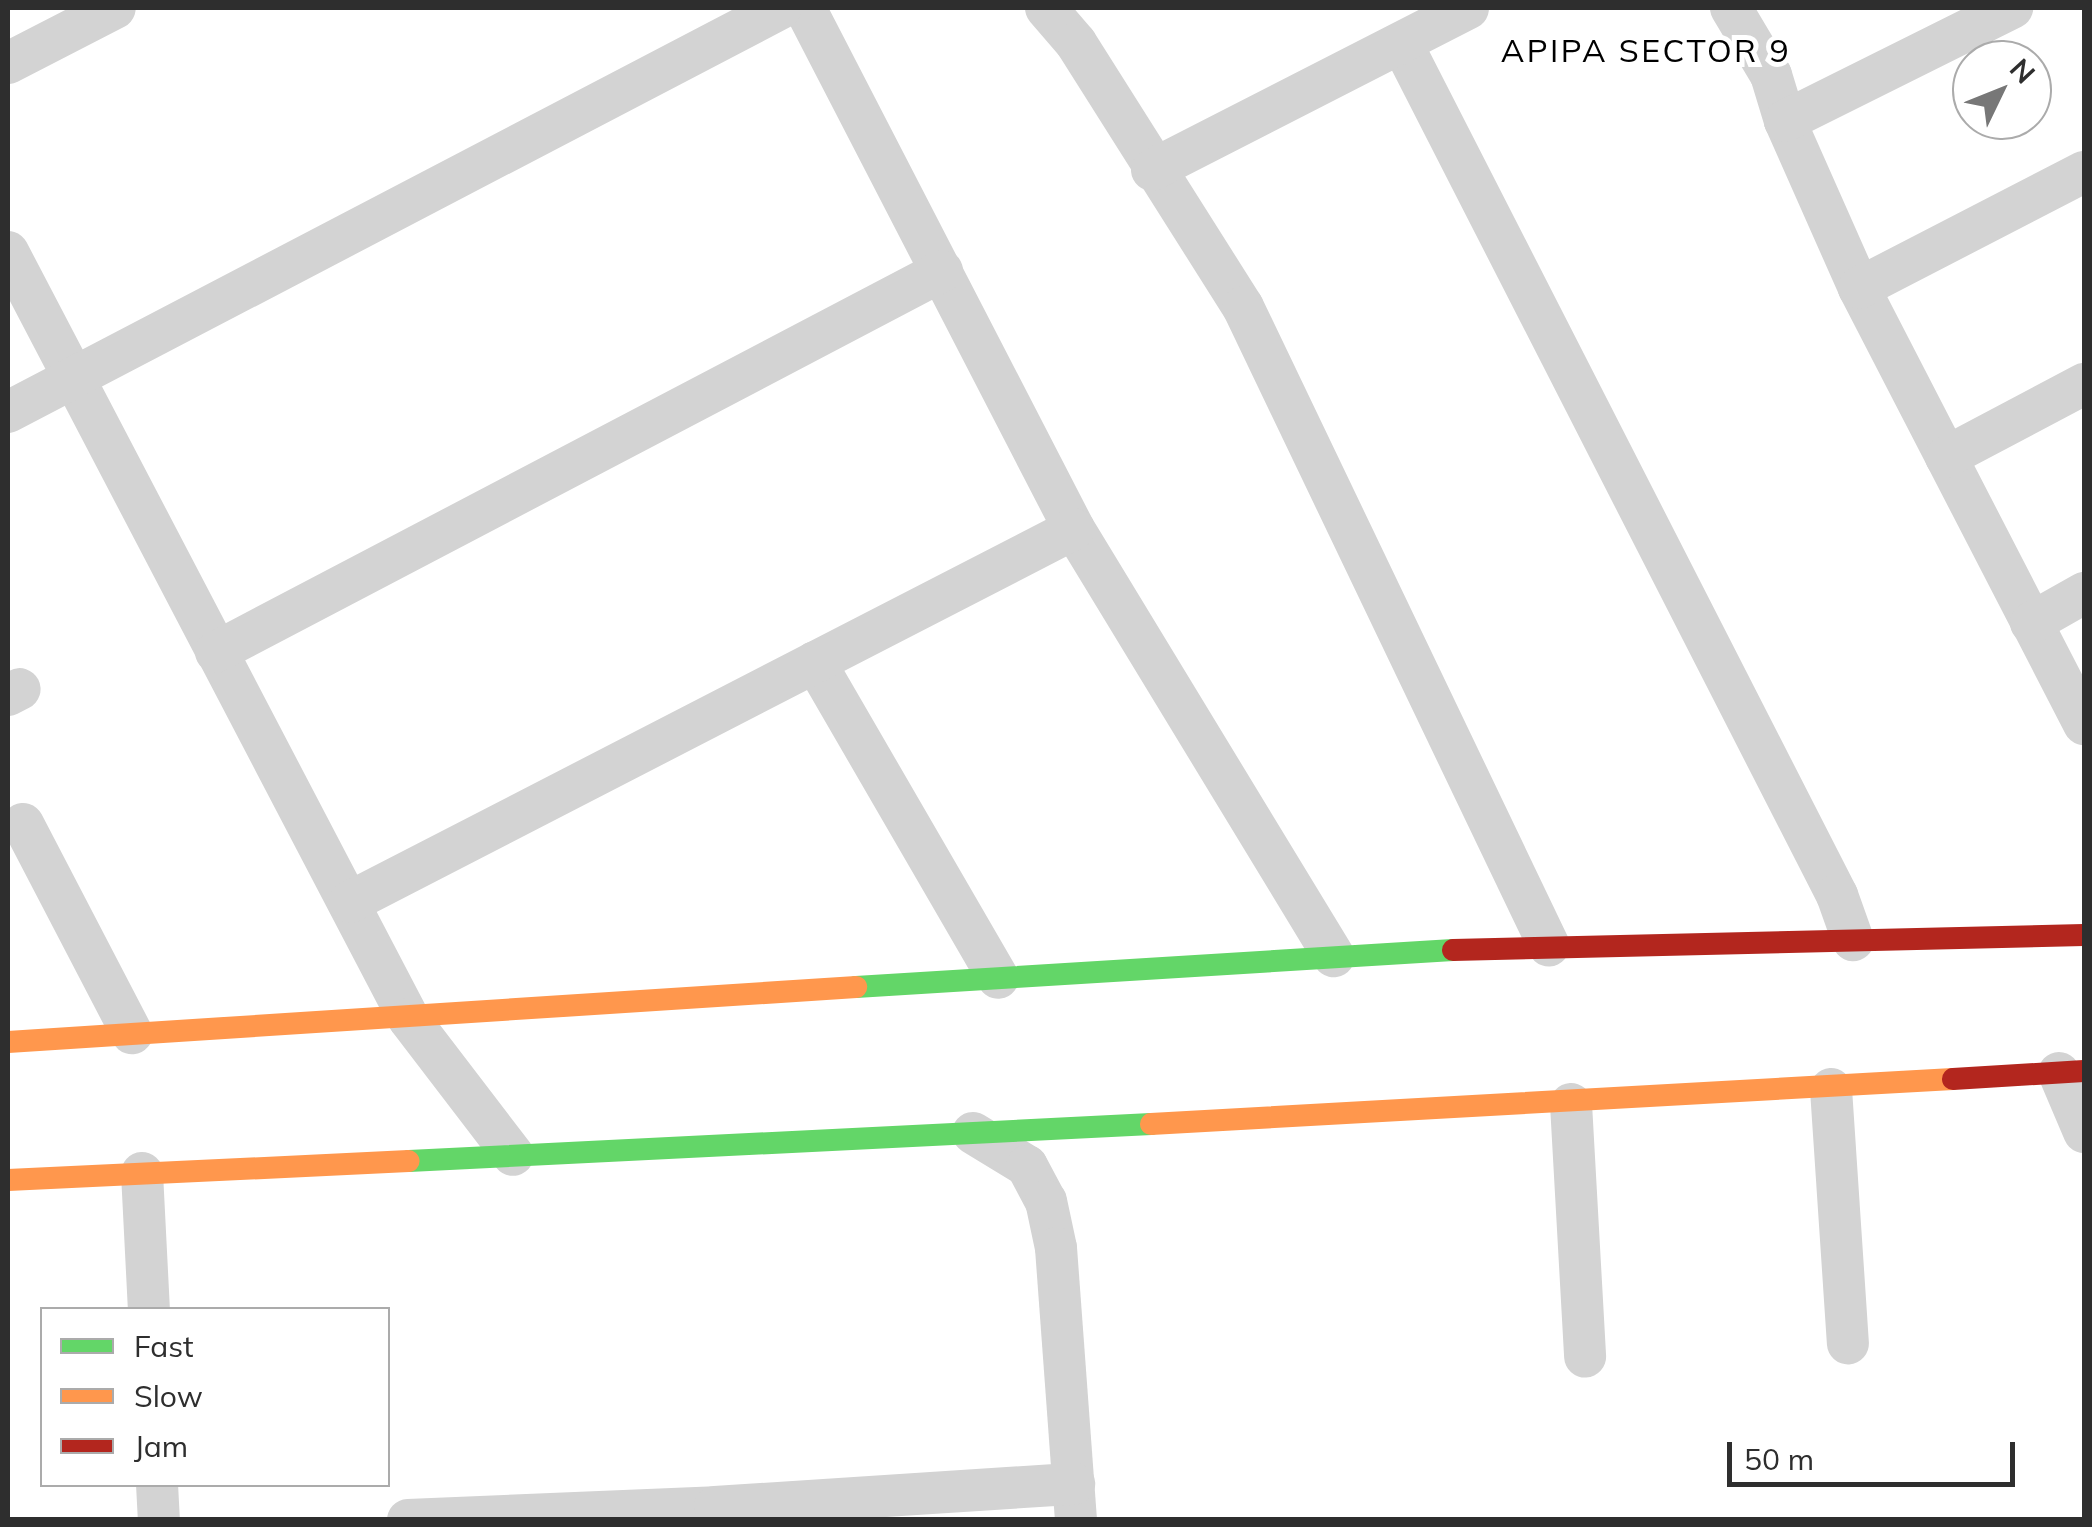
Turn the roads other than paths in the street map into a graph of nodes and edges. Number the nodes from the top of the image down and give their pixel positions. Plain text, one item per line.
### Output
1 (115, 8) edge
2 (780, 8) edge
3 (804, 8) edge
4 (1046, 8) edge
5 (1468, 8) edge
6 (1731, 8) edge
7 (2012, 8) edge
8 (1402, 44) junction
9 (8, 63) edge
10 (1784, 121) junction
11 (1152, 170) junction
12 (2084, 172) edge
13 (8, 252) edge
14 (942, 271) junction
15 (1859, 288) junction
16 (74, 379) junction
17 (2084, 384) edge
18 (8, 412) edge
19 (1946, 457) junction
20 (1074, 529) junction
21 (2084, 594) edge
22 (2031, 623) junction
23 (216, 652) junction
24 (814, 662) junction
25 (2084, 724) edge
26 (23, 824) dead end
27 (350, 902) junction
28 (2084, 935) edge
29 (1853, 940) junction
30 (1549, 946) junction
31 (1334, 956) junction
32 (998, 978) junction
33 (409, 1020) junction
34 (132, 1033) junction
35 (8, 1042) edge
36 (2072, 1072) edge
37 (1831, 1089) junction
38 (1571, 1104) junction
39 (2084, 1132) edge
40 (973, 1133) junction
41 (513, 1155) junction
42 (142, 1173) junction
43 (8, 1180) edge
44 (149, 1307) edge
45 (1848, 1343) dead end
46 (1584, 1357) dead end
47 (157, 1487) edge
48 (1075, 1502) edge
49 (716, 1513) edge
50 (454, 1518) edge
51 (158, 1520) edge
52 (408, 1520) edge

1 - 9 street
2 - 16 street
3 - 14 street
4 - 11 street
5 - 8 street
6 - 10 street
7 - 10 street
8 - 11 street
8 - 29 street
10 - 15 street
11 - 30 street
12 - 15 street
13 - 16 street
14 - 20 street
14 - 23 street
15 - 19 street
16 - 18 street
16 - 23 street
17 - 19 street
19 - 22 street
20 - 24 street
20 - 31 street
21 - 22 street
22 - 25 street
23 - 27 street
24 - 27 street
24 - 32 street
26 - 34 street
27 - 33 street
28 - 29 street
29 - 30 street
30 - 31 street
31 - 32 street
32 - 33 street
33 - 34 street
33 - 41 street
34 - 35 street
36 - 37 street
36 - 39 street
37 - 38 street
37 - 45 street
38 - 40 street
38 - 46 street
40 - 41 street
40 - 48 street
41 - 42 street
42 - 43 street
42 - 44 street
47 - 51 street
48 - 49 street
49 - 50 street
50 - 52 street

